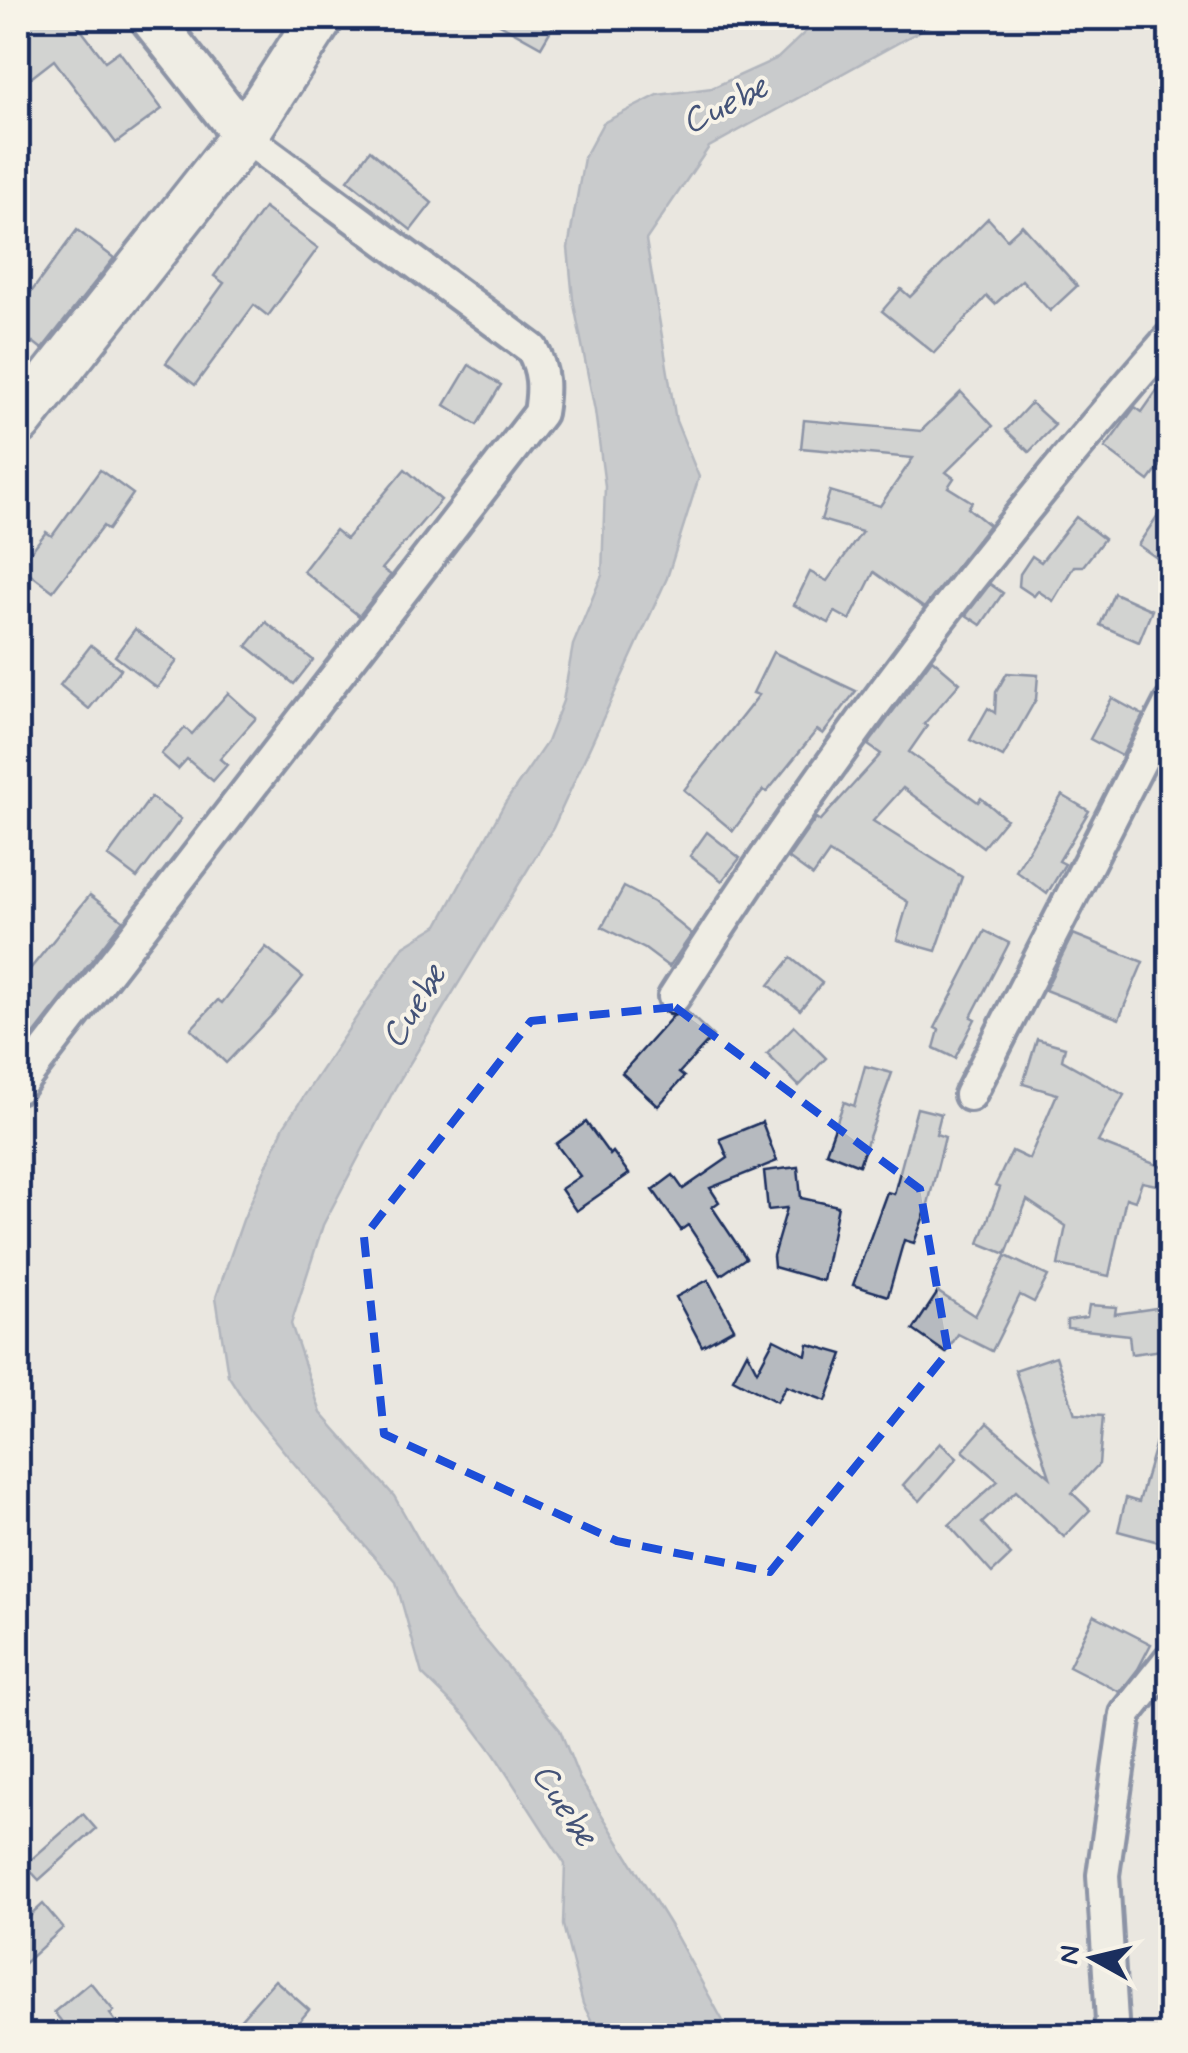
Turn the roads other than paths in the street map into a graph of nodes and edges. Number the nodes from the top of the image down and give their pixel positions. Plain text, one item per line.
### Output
1 (151, 18) edge
2 (320, 18) edge
3 (244, 136) junction
4 (1170, 338) edge
5 (18, 422) edge
6 (1170, 703) edge
7 (674, 997) dead end
8 (18, 1087) edge
9 (970, 1096) dead end
10 (1170, 1659) edge
11 (1106, 2036) edge

1 - 3 main road
2 - 3 main road
3 - 5 main road
3 - 8 street
4 - 7 street
6 - 9 street
10 - 11 street

